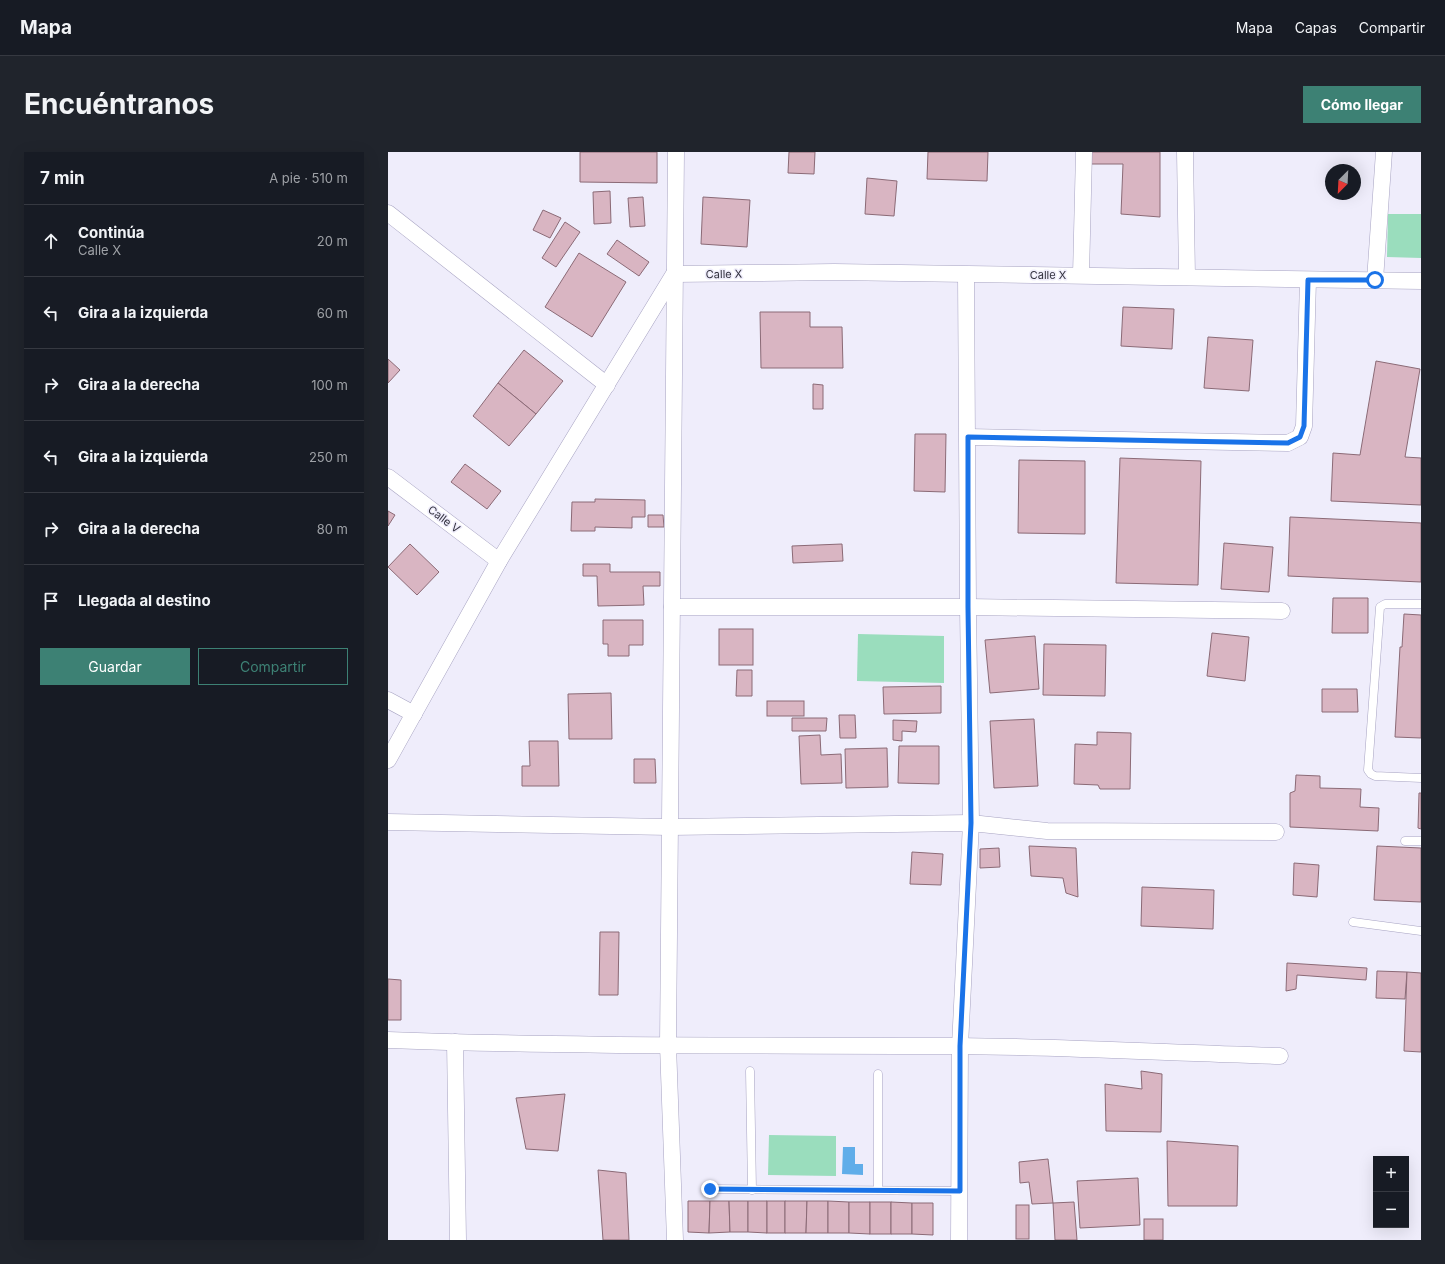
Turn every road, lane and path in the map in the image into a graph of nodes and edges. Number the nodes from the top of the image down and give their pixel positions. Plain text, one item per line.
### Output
1 (676, 152) edge
2 (1084, 152) edge
3 (1185, 152) edge
4 (1384, 152) edge
5 (388, 213) edge
6 (674, 274) junction
7 (966, 275) junction
8 (1081, 275) junction
9 (1187, 277) junction
10 (1308, 280) junction
11 (1375, 280) junction
12 (1421, 281) edge
13 (607, 385) junction
14 (968, 437) junction
15 (388, 477) edge
16 (499, 561) junction
17 (1421, 604) edge
18 (672, 607) junction
19 (968, 607) junction
20 (1282, 611) dead end
21 (388, 700) edge
22 (414, 714) junction
23 (388, 760) edge
24 (1421, 778) edge
25 (388, 822) edge
26 (971, 823) junction
27 (670, 827) junction
28 (1276, 832) dead end
29 (1405, 841) dead end
30 (1421, 842) edge
31 (1353, 922) dead end
32 (1421, 931) edge
33 (388, 1040) edge
34 (456, 1042) junction
35 (668, 1045) junction
36 (960, 1046) junction
37 (1280, 1056) dead end
38 (750, 1072) dead end
39 (878, 1074) dead end
40 (710, 1189) dead end
41 (752, 1190) junction
42 (878, 1190) junction
43 (960, 1191) junction
44 (458, 1240) edge
45 (675, 1240) edge
46 (959, 1240) edge

1 - 6 street
2 - 8 street
3 - 9 street
4 - 11 street
5 - 13 street
6 - 7 street, Calle X
6 - 13 street
6 - 18 street
7 - 8 street, Calle X
7 - 14 street
8 - 9 street, Calle X
9 - 10 street, Calle X
10 - 11 street, Calle X
10 - 14 street
11 - 12 street, Calle X
13 - 16 street
14 - 19 street
15 - 16 street, Calle V
16 - 22 street
17 - 24 lane
18 - 19 street
18 - 27 street
19 - 20 street
19 - 26 street
21 - 22 street
22 - 23 street
25 - 27 street
26 - 27 street
26 - 28 street
26 - 36 street
27 - 35 street
29 - 30 lane
31 - 32 lane
33 - 34 street
34 - 35 street
34 - 44 street
35 - 36 street
35 - 45 street
36 - 37 street
36 - 43 street
38 - 41 lane
39 - 42 lane
40 - 41 lane
41 - 42 lane
42 - 43 lane
43 - 46 street

